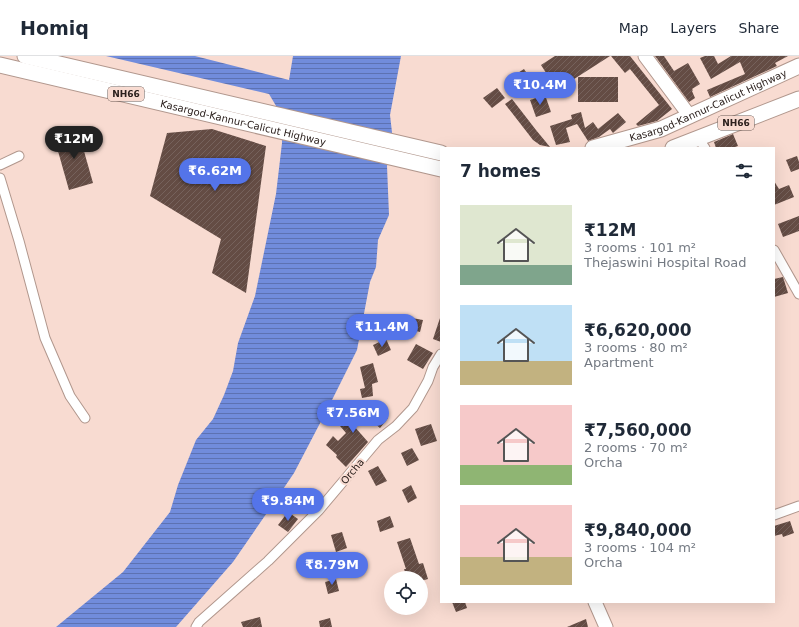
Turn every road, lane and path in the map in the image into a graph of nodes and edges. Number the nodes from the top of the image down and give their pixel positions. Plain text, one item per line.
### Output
1 (25, 56) edge
2 (645, 56) edge
3 (0, 65) edge
4 (799, 66) edge
5 (799, 99) edge
6 (690, 115) junction
7 (253, 117) junction
8 (702, 143) edge
9 (597, 147) edge
10 (679, 147) edge
11 (440, 153) edge
12 (19, 156) dead end
13 (0, 165) edge
14 (440, 169) edge
15 (0, 178) edge
16 (775, 252) edge
17 (799, 294) edge
18 (440, 356) edge
19 (85, 418) dead end
20 (799, 506) edge
21 (775, 515) edge
22 (595, 603) edge
23 (196, 627) edge
24 (606, 627) edge

1 - 7 highway, Kasargod-Kannur-Calicut Highway / NH66
2 - 6 main road
3 - 7 highway, Kasargod-Kannur-Calicut Highway / NH66
4 - 6 highway, Kasargod-Kannur-Calicut Highway / NH66
5 - 8 highway, NH66
6 - 9 highway, Kasargod-Kannur-Calicut Highway / NH66
7 - 11 highway, Kasargod-Kannur-Calicut Highway / NH66
7 - 14 highway, Kasargod-Kannur-Calicut Highway / NH66
8 - 10 highway, NH66
12 - 13 street
15 - 19 street
16 - 17 street
18 - 23 street, Orcha
20 - 21 street
22 - 24 main road

